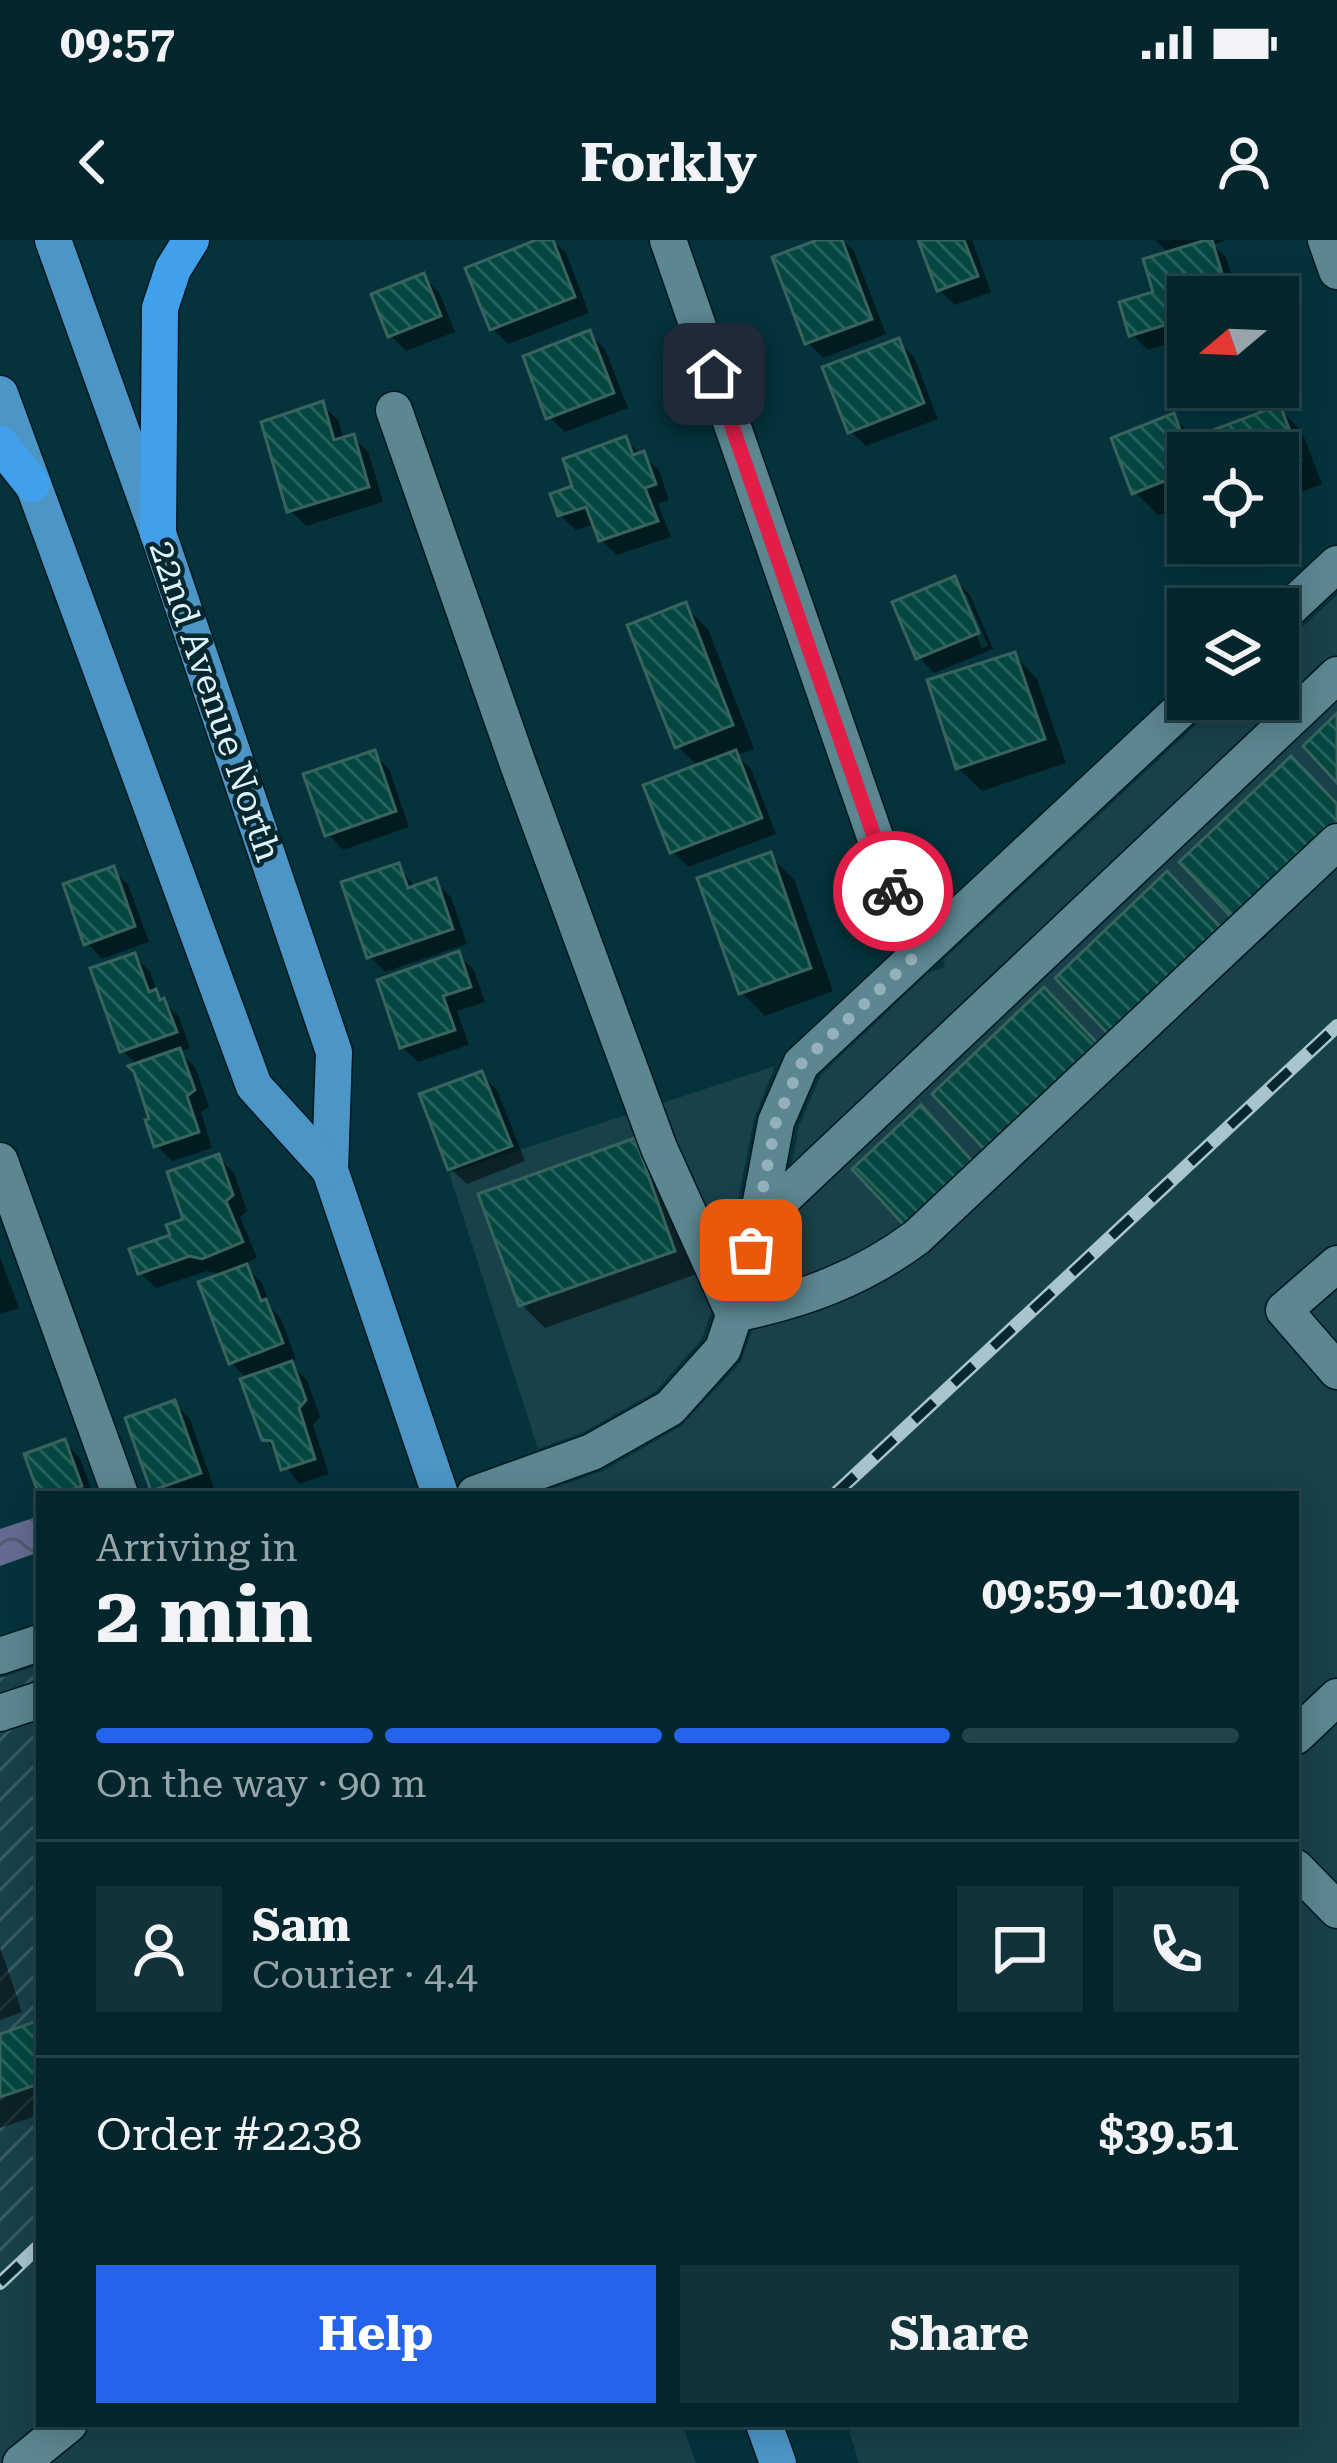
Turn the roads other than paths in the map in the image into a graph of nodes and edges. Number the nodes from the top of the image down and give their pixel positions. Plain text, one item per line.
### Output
1 (52, 240) edge
2 (191, 240) edge
3 (668, 240) edge
4 (1326, 240) edge
5 (1337, 271) edge
6 (0, 394) edge
7 (394, 410) dead end
8 (0, 444) edge
9 (32, 484) junction
10 (158, 533) junction
11 (1337, 564) edge
12 (1299, 599) edge
13 (1337, 675) edge
14 (1169, 720) edge
15 (1337, 842) edge
16 (916, 955) junction
17 (0, 1161) edge
18 (330, 1170) junction
19 (756, 1224) junction
20 (1337, 1264) edge
21 (734, 1314) junction
22 (1337, 1371) edge
23 (119, 1491) edge
24 (439, 1491) edge
25 (484, 1491) edge
26 (36, 1644) edge
27 (0, 1656) edge
28 (1337, 1697) edge
29 (36, 1701) edge
30 (0, 1713) edge
31 (1299, 1733) edge
32 (1299, 1871) edge
33 (1337, 1910) edge
34 (65, 2427) edge
35 (765, 2427) edge
36 (21, 2463) edge
37 (778, 2463) edge

1 - 10 main road, 22nd Avenue North
2 - 10 highway
3 - 16 street
4 - 5 street
6 - 9 main road, 22nd Avenue North
7 - 21 street
8 - 9 highway
9 - 18 main road, 22nd Avenue North
10 - 18 main road, 22nd Avenue North
11 - 12 street
13 - 19 street
14 - 16 street
15 - 21 street
16 - 19 street
17 - 23 street
18 - 24 main road, 22nd Avenue North
19 - 21 street
20 - 22 street
21 - 25 street
26 - 27 street
28 - 31 street
29 - 30 street
32 - 33 street
34 - 36 street
35 - 37 main road

